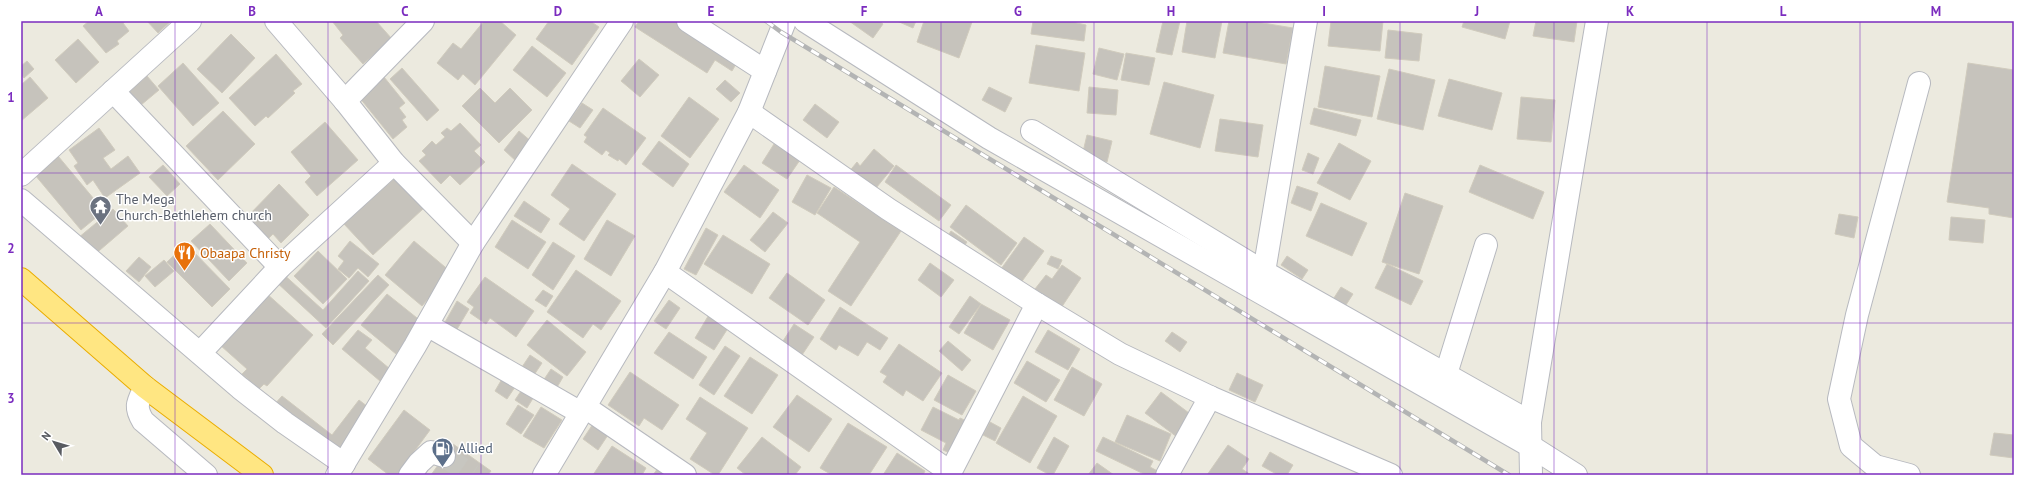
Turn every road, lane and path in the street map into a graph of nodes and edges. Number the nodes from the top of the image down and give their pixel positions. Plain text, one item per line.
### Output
1 (190, 21) edge
2 (276, 21) edge
3 (423, 21) edge
4 (622, 21) edge
5 (688, 21) edge
6 (785, 21) edge
7 (806, 21) edge
8 (1306, 21) edge
9 (1597, 21) edge
10 (765, 71) junction
11 (1919, 83) dead end
12 (113, 91) junction
13 (345, 101) junction
14 (749, 112) junction
15 (1032, 131) dead end
16 (394, 163) junction
17 (21, 175) edge
18 (21, 200) edge
19 (473, 243) junction
20 (1486, 245) dead end
21 (280, 267) junction
22 (665, 272) junction
23 (1264, 272) junction
24 (21, 279) edge
25 (1037, 304) junction
26 (427, 325) junction
27 (200, 353) junction
28 (1446, 374) junction
29 (145, 387) junction
30 (1210, 397) junction
31 (583, 410) junction
32 (1530, 422) junction
33 (1532, 447) junction
34 (444, 456) tunnel mouth
35 (340, 469) edge
36 (949, 474) edge
37 (1388, 474) edge
38 (206, 475) edge
39 (262, 475) edge
40 (410, 475) edge
41 (544, 475) edge
42 (685, 475) edge
43 (1166, 475) edge
44 (1531, 475) edge
45 (1576, 475) edge
46 (1909, 475) edge

1 - 12 street
2 - 13 street
3 - 13 street
4 - 19 street
5 - 10 street
6 - 10 street
7 - 33 street
8 - 23 street
9 - 32 street
10 - 14 street
11 - 46 street
12 - 17 street
12 - 21 street
13 - 16 street
14 - 22 street
14 - 25 street
15 - 23 street
16 - 19 street
16 - 21 street
18 - 27 street
19 - 26 street
20 - 28 street
21 - 27 street
22 - 31 street
22 - 36 street
23 - 28 street
24 - 29 highway
25 - 30 street
25 - 36 street
26 - 31 street
26 - 35 street
27 - 35 street
28 - 32 street
29 - 38 street
29 - 39 highway
30 - 37 street
30 - 43 street
31 - 41 street
31 - 42 street
32 - 33 street
33 - 44 street
33 - 45 street
34 - 40 street

